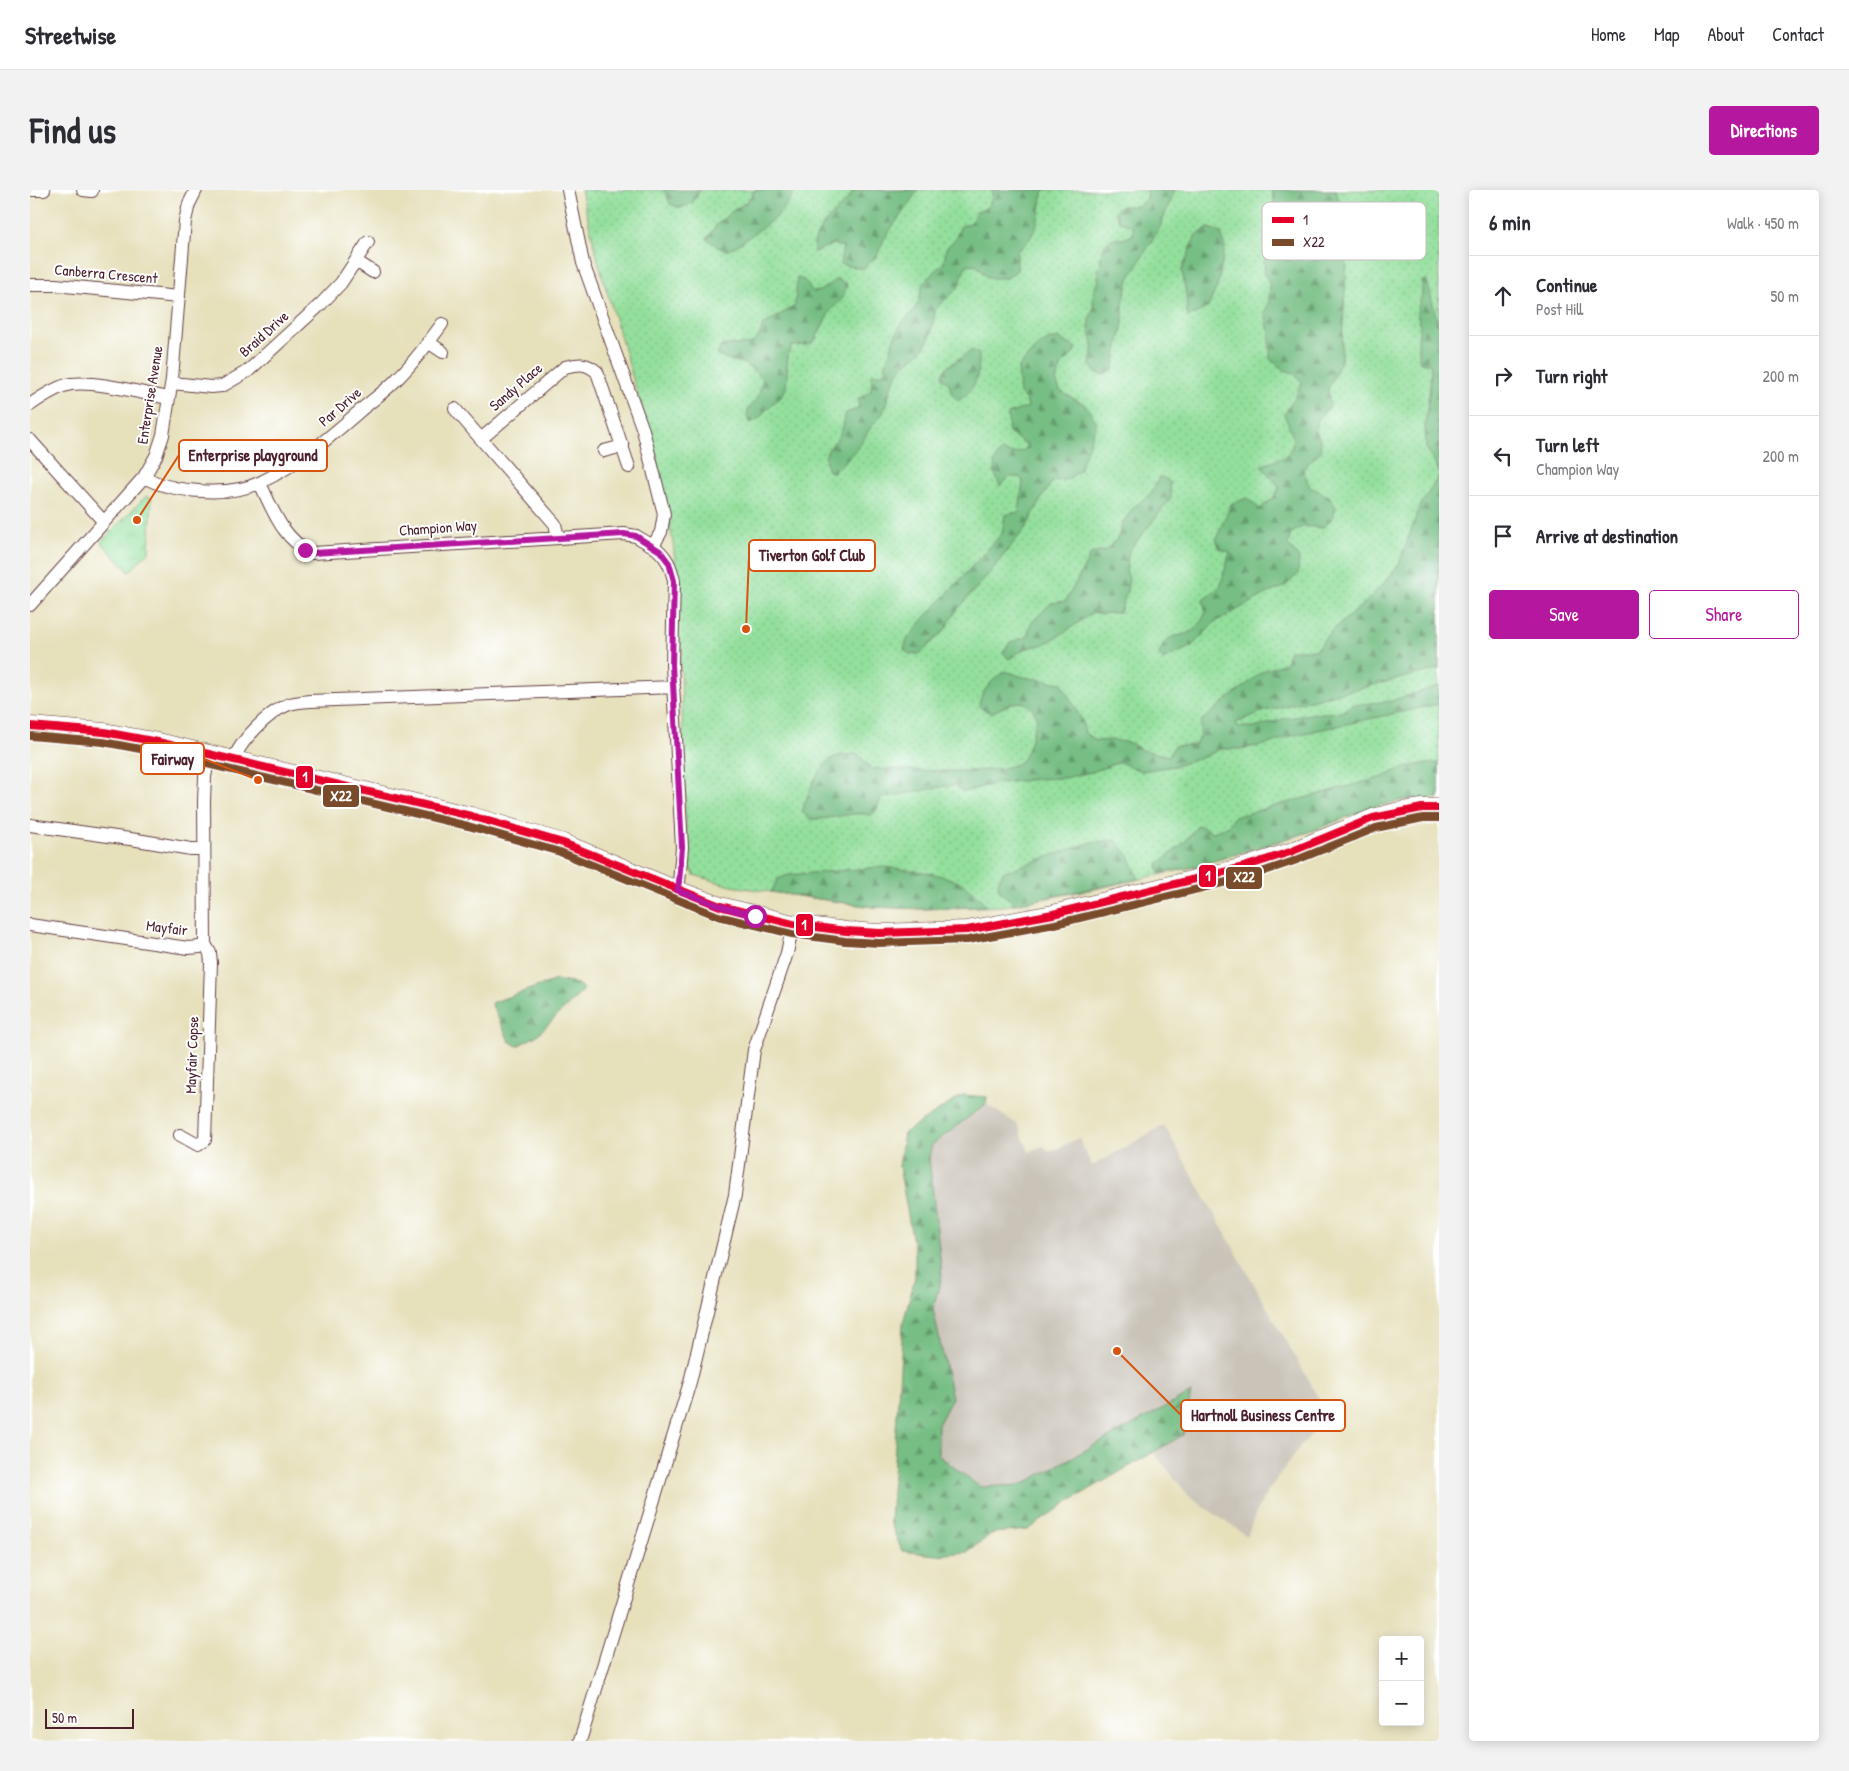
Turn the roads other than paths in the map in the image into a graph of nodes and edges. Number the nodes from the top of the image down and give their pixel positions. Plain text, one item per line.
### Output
1 (30, 190) edge
2 (44, 190) edge
3 (196, 190) edge
4 (568, 190) edge
5 (368, 242) dead end
6 (356, 261) junction
7 (373, 272) dead end
8 (30, 285) edge
9 (179, 297) junction
10 (442, 324) dead end
11 (428, 342) junction
12 (443, 352) dead end
13 (172, 383) junction
14 (168, 398) junction
15 (30, 405) edge
16 (455, 409) dead end
17 (481, 439) junction
18 (30, 440) edge
19 (623, 446) junction
20 (604, 451) dead end
21 (629, 467) dead end
22 (144, 477) junction
23 (260, 483) junction
24 (104, 522) junction
25 (558, 537) junction
26 (653, 546) junction
27 (30, 605) edge
28 (674, 687) junction
29 (30, 726) edge
30 (209, 755) junction
31 (234, 760) junction
32 (1439, 808) edge
33 (30, 825) edge
34 (203, 849) junction
35 (677, 890) junction
36 (793, 924) junction
37 (30, 925) edge
38 (205, 944) junction
39 (180, 1136) dead end
40 (580, 1741) edge

1 - 2 street
3 - 9 street, Enterprise Avenue
4 - 26 street
5 - 6 street, Braid Drive
6 - 7 street
6 - 13 street, Braid Drive
8 - 9 street, Canberra Crescent
9 - 13 street, Enterprise Avenue
10 - 11 street, Par Drive
11 - 12 street
11 - 23 street, Par Drive
13 - 14 street, Enterprise Avenue
14 - 15 street
14 - 22 street, Enterprise Avenue
16 - 17 street
17 - 19 street, Sandy Place
17 - 25 street
18 - 24 street
19 - 20 street
19 - 21 street, Sandy Place
22 - 23 street, Par Drive
22 - 24 street, Enterprise Avenue
23 - 25 street, Champion Way
24 - 27 street, Enterprise Avenue
25 - 26 street, Champion Way
26 - 28 street
28 - 31 street
28 - 35 street
29 - 30 street
30 - 31 street
30 - 34 street, Mayfair
31 - 35 street
32 - 36 street
33 - 34 street
34 - 38 street, Mayfair
35 - 36 street
36 - 40 street
37 - 38 street, Mayfair
38 - 39 street, Mayfair Copse

